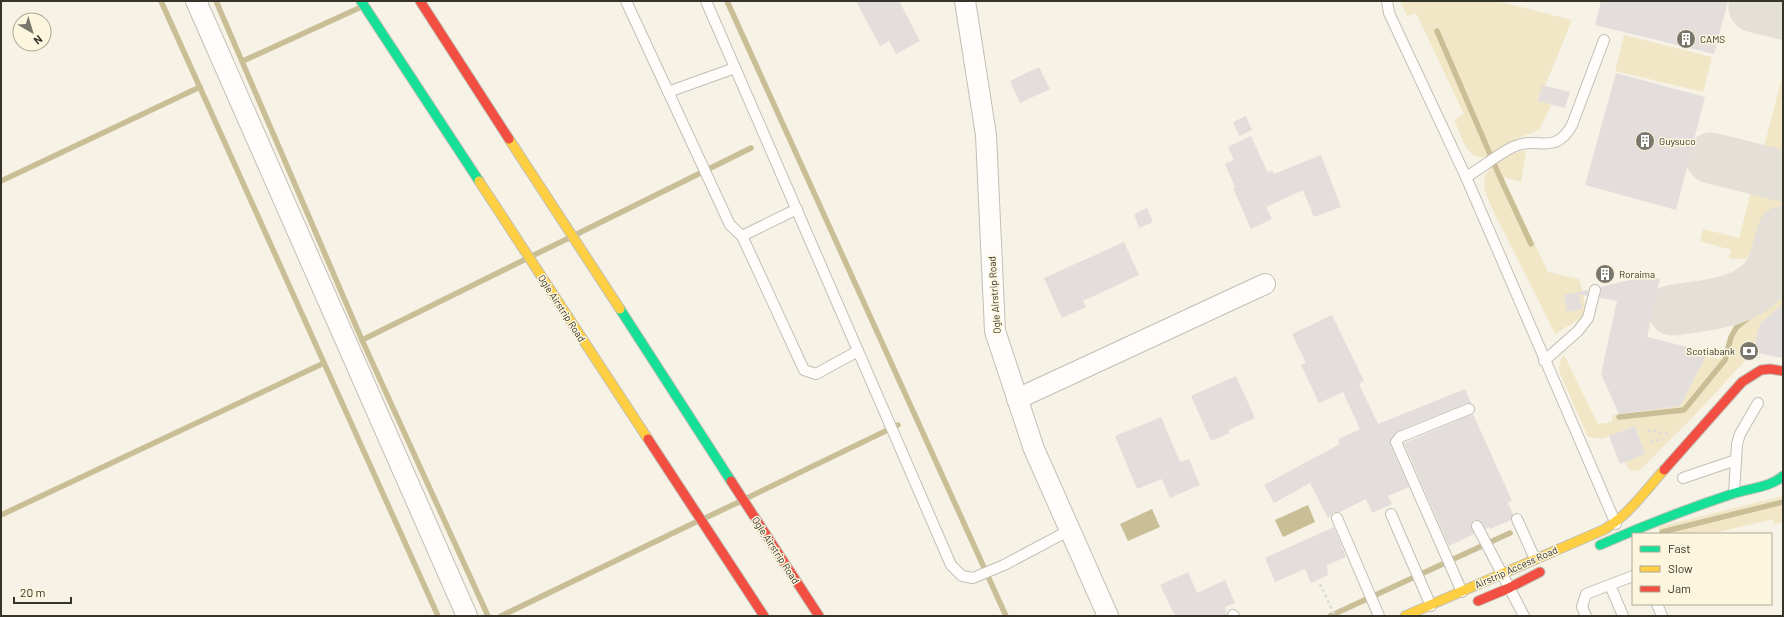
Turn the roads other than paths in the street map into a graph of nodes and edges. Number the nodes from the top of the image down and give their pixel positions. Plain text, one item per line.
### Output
1 (196, 1) edge
2 (360, 1) edge
3 (420, 1) edge
4 (626, 1) edge
5 (706, 1) edge
6 (965, 1) edge
7 (1387, 1) edge
8 (1604, 40) dead end
9 (735, 68) junction
10 (668, 92) junction
11 (1466, 177) junction
12 (797, 209) junction
13 (742, 236) junction
14 (1265, 284) dead end
15 (1595, 290) dead end
16 (858, 351) junction
17 (1544, 361) junction
18 (1783, 371) edge
19 (1017, 399) junction
20 (1758, 403) dead end
21 (1469, 409) dead end
22 (1736, 460) junction
23 (1683, 478) dead end
24 (1782, 479) edge
25 (1734, 493) junction
26 (1391, 514) dead end
27 (1337, 518) dead end
28 (1518, 522) dead end
29 (1615, 522) junction
30 (1477, 526) dead end
31 (1070, 530) junction
32 (1622, 535) junction
33 (1594, 548) dead end
34 (1535, 559) junction
35 (1550, 567) dead end
36 (1502, 574) junction
37 (1632, 576) edge
38 (1610, 585) junction
39 (1510, 588) junction
40 (1462, 592) junction
41 (1467, 605) dead end
42 (1657, 605) edge
43 (1431, 606) junction
44 (1378, 615) edge
45 (467, 616) edge
46 (764, 616) edge
47 (819, 616) edge
48 (1108, 616) edge
49 (1405, 616) edge
50 (1524, 616) edge
51 (1586, 616) edge
52 (1623, 616) edge
53 (1662, 616) edge

1 - 45 street
2 - 46 street, Ogle Airstrip Road
3 - 47 street, Ogle Airstrip Road
4 - 10 lane
5 - 9 lane
6 - 19 street, Ogle Airstrip Road
7 - 11 lane
8 - 11 lane
9 - 10 lane
9 - 12 lane
10 - 13 lane
11 - 17 lane
12 - 13 lane
12 - 16 lane
13 - 16 lane
14 - 19 street
15 - 17 lane
16 - 31 lane
17 - 29 lane
18 - 29 street, Airstrip Access Road
19 - 31 street, Ogle Airstrip Road
20 - 22 lane
21 - 40 lane
22 - 23 lane
22 - 25 lane
24 - 25 street
25 - 32 street
26 - 43 lane
27 - 44 lane
28 - 34 lane
29 - 32 lane
29 - 34 street, Airstrip Access Road
30 - 36 lane
31 - 48 street, Ogle Airstrip Road
32 - 33 street
34 - 36 street, Airstrip Access Road
35 - 39 street, Airstrip Access Road
36 - 39 lane
36 - 40 street, Airstrip Access Road
37 - 38 lane
38 - 51 lane
38 - 52 lane
39 - 41 street, Airstrip Access Road
39 - 50 lane
40 - 43 street, Airstrip Access Road
42 - 53 lane
43 - 49 street, Airstrip Access Road

